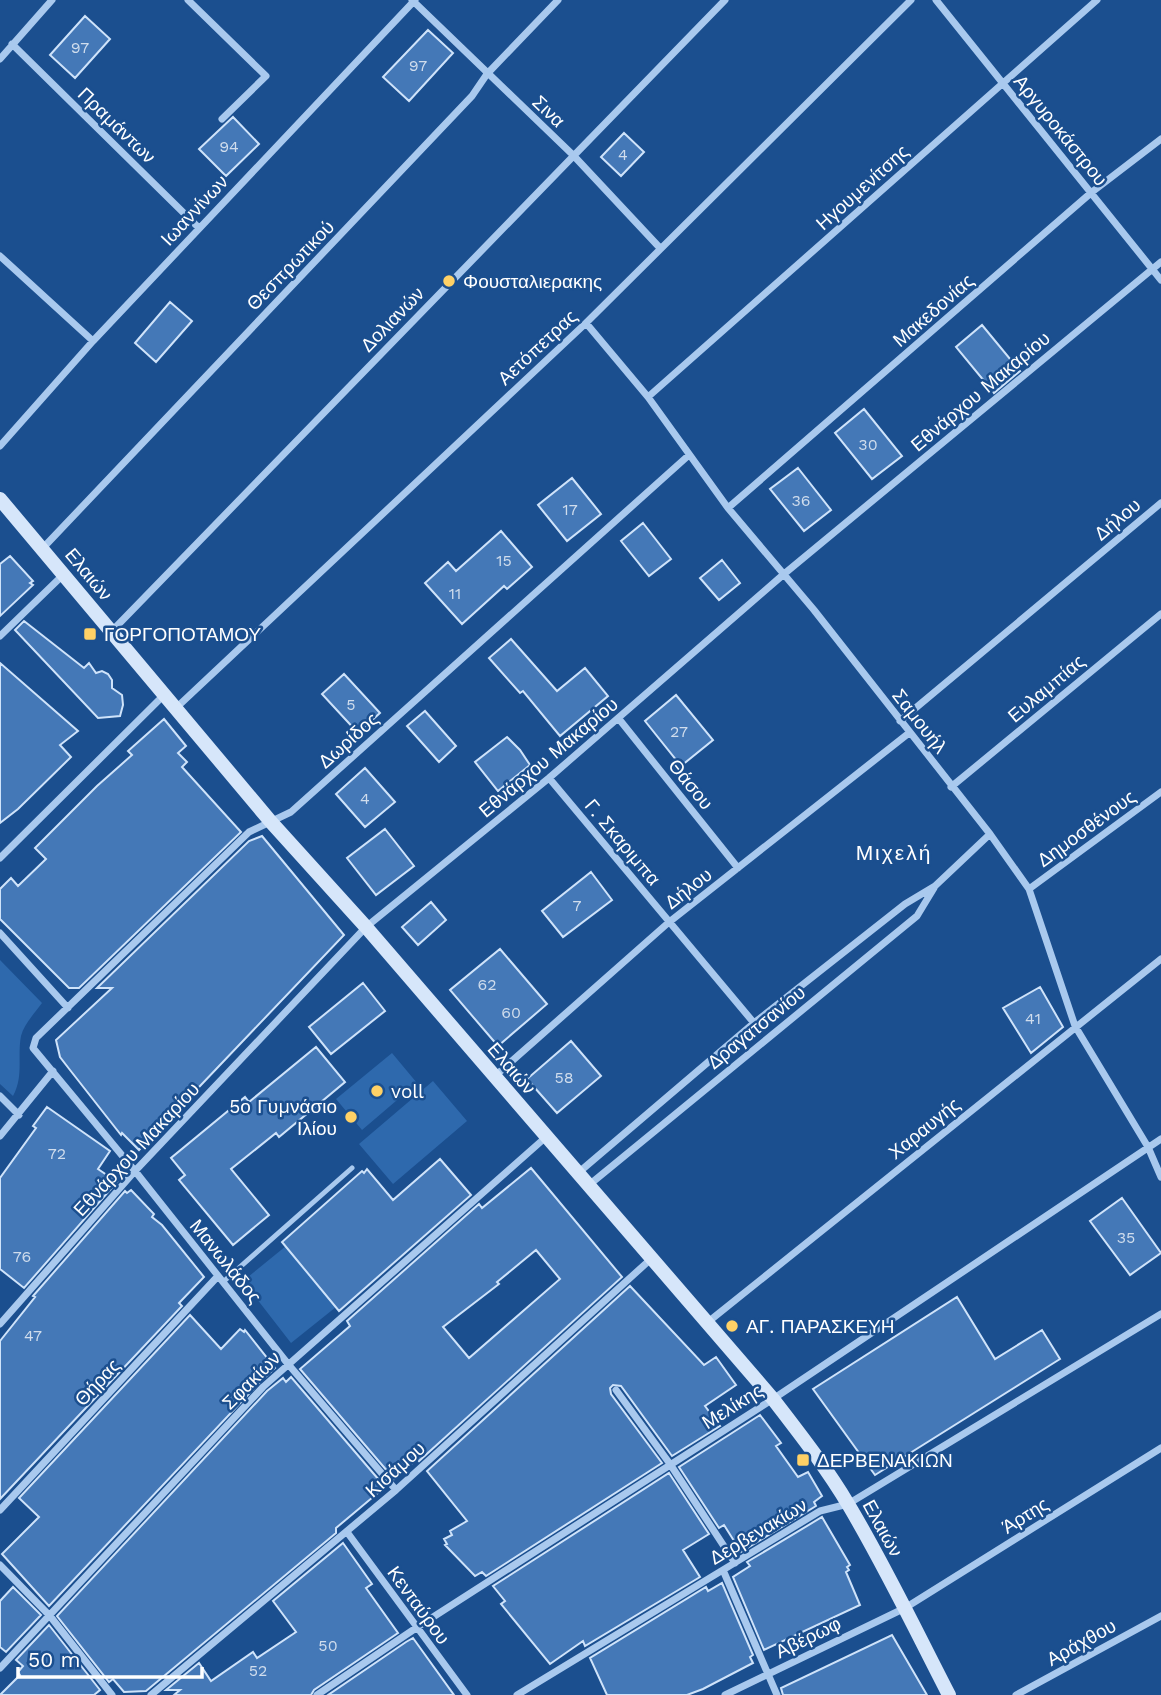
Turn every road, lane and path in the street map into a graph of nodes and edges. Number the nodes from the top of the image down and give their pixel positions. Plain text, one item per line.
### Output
1 (52, 0) edge
2 (188, 0) edge
3 (414, 0) edge
4 (558, 0) edge
5 (725, 0) edge
6 (911, 0) edge
7 (936, 0) edge
8 (1097, 0) edge
9 (12, 44) junction
10 (0, 59) edge
11 (487, 74) junction
12 (1002, 83) junction
13 (222, 119) dead end
14 (1161, 139) edge
15 (573, 155) junction
16 (1092, 192) junction
17 (199, 228) junction
18 (660, 248) junction
19 (0, 256) edge
20 (1161, 262) edge
21 (1152, 270) junction
22 (1161, 280) edge
23 (586, 323) junction
24 (93, 341) junction
25 (648, 397) junction
26 (0, 446) edge
27 (689, 455) junction
28 (0, 499) edge
29 (1161, 503) edge
30 (728, 508) junction
31 (42, 549) junction
32 (64, 574) junction
33 (784, 574) junction
34 (1161, 614) edge
35 (111, 632) junction
36 (0, 636) edge
37 (164, 695) junction
38 (175, 709) junction
39 (619, 719) junction
40 (900, 721) junction
41 (909, 733) junction
42 (549, 778) junction
43 (951, 787) junction
44 (1161, 792) edge
45 (271, 822) junction
46 (990, 834) junction
47 (0, 858) edge
48 (738, 868) junction
49 (935, 886) junction
50 (1029, 889) junction
51 (668, 923) junction
52 (366, 927) junction
53 (0, 933) edge
54 (1161, 959) edge
55 (68, 1008) junction
56 (754, 1023) junction
57 (1075, 1026) junction
58 (33, 1048) joint
59 (53, 1071) junction
60 (494, 1076) junction
61 (0, 1096) edge
62 (19, 1115) junction
63 (0, 1136) edge
64 (546, 1137) junction
65 (1161, 1139) edge
66 (1149, 1147) junction
67 (352, 1168) dead end
68 (135, 1171) junction
69 (578, 1173) junction
70 (1161, 1177) edge
71 (588, 1185) junction
72 (652, 1258) junction
73 (220, 1279) junction
74 (1161, 1314) edge
75 (707, 1322) junction
76 (0, 1324) edge
77 (288, 1364) junction
78 (616, 1390) dead end
79 (773, 1399) junction
80 (1161, 1448) edge
81 (670, 1464) junction
82 (396, 1490) junction
83 (848, 1504) junction
84 (0, 1510) edge
85 (347, 1532) junction
86 (734, 1563) junction
87 (0, 1565) edge
88 (723, 1570) junction
89 (905, 1608) junction
90 (50, 1616) junction
91 (1161, 1616) edge
92 (416, 1628) junction
93 (0, 1668) edge
94 (768, 1674) junction
95 (112, 1695) edge
96 (151, 1695) edge
97 (317, 1695) edge
98 (467, 1695) edge
99 (517, 1695) edge
100 (725, 1695) edge
101 (777, 1695) edge
102 (948, 1695) edge
103 (1016, 1695) edge

1 - 9 street
2 - 13 street
3 - 11 street, Σινα
3 - 17 street, Ιωαννίνων
4 - 11 street, Θεσπρωτικού
5 - 15 street, Δολιανών
6 - 18 street, Αετόπετρας
7 - 12 street, Αργυροκάστρου
8 - 12 street, Ηγουμενίτσης
9 - 10 street
9 - 17 street, Πραμάντων
11 - 15 street, Σινα
11 - 31 street, Θεσπρωτικού
12 - 16 street, Αργυροκάστρου
12 - 25 street, Ηγουμενίτσης
14 - 16 street, Μακεδονίας
15 - 18 street, Σινα
15 - 35 street, Δολιανών
16 - 21 street, Αργυροκάστρου
16 - 30 street, Μακεδονίας
17 - 24 street, Ιωαννίνων
18 - 23 street, Αετόπετρας
19 - 24 street
20 - 21 street, Εθνάρχου Μακαρίου
21 - 22 street, Αργυροκάστρου
21 - 33 street, Εθνάρχου Μακαρίου
23 - 25 street, Σαμουήλ
23 - 38 street, Αετόπετρας
24 - 26 street, Ιωαννίνων
25 - 27 street, Σαμουήλ
27 - 30 street, Σαμουήλ
27 - 45 street, Δωρίδος
28 - 31 street, Ελαιών
29 - 40 street, Δήλου
30 - 33 street, Σαμουήλ
31 - 32 street, Ελαιών
32 - 35 street, Ελαιών
32 - 36 street
33 - 39 street, Εθνάρχου Μακαρίου
33 - 40 street, Σαμουήλ
34 - 43 street, Ευλαμπίας
35 - 37 street, Ελαιών
37 - 38 street, Ελαιών
37 - 47 street
38 - 45 street, Ελαιών
39 - 42 street, Εθνάρχου Μακαρίου
39 - 48 street, Θάσου
40 - 41 street, Σαμουήλ
41 - 43 street, Σαμουήλ
41 - 48 street, Δήλου
42 - 51 street, Γ. Σκαριμπα
42 - 52 street, Εθνάρχου Μακαρίου
43 - 46 street, Σαμουήλ
44 - 50 street, Δημοσθένους
45 - 52 street, Ελαιών
45 - 55 street, Δωρίδος
46 - 49 street, Δραγατσανίου
46 - 50 street, Σαμουήλ
48 - 51 street, Δήλου
49 - 56 street, Δραγατσανίου
49 - 71 street, Δραγατσανίου
50 - 57 street, Σαμουήλ
51 - 56 street, Γ. Σκαριμπα
51 - 60 street, Δήλου
52 - 60 street, Ελαιών
52 - 68 street, Εθνάρχου Μακαρίου
53 - 55 street
54 - 57 street, Χαραυγής
55 - 58 street, Δωρίδος
56 - 69 street, Δραγατσανίου
57 - 66 street, Σαμουήλ
57 - 75 street, Χαραυγής
58 - 59 street, Μανωλάδος
59 - 62 street
59 - 68 street, Μανωλάδος
60 - 64 street, Ελαιών
61 - 62 street
62 - 63 street
64 - 69 street, Ελαιών
64 - 77 street, Σφακίων
65 - 66 street, Μελίκης
66 - 70 street, Σαμουήλ
66 - 79 street, Μελίκης
67 - 73 lane
68 - 73 street, Μανωλάδος
68 - 76 street, Εθνάρχου Μακαρίου
69 - 71 street, Ελαιών
71 - 72 street, Ελαιών
72 - 75 street, Ελαιών
72 - 82 street, Κισάμου
73 - 77 street, Μανωλάδος
73 - 84 street, Θήρας
74 - 83 street, Δερβενακίων
75 - 79 street, Ελαιών
77 - 82 street, Μανωλάδος
77 - 90 street, Σφακίων
78 - 81 street
79 - 81 street, Μελίκης
79 - 83 street, Ελαιών
80 - 89 street, Άρτης
81 - 86 street
81 - 92 street, Μελίκης
82 - 85 street, Κισάμου
83 - 86 street, Δερβενακίων
83 - 89 street, Ελαιών
85 - 92 street, Κενταύρου
85 - 96 street, Κισάμου
86 - 88 street, Δερβενακίων
87 - 90 street
88 - 94 street
88 - 99 street, Δερβενακίων
89 - 94 street, Αβέρωφ
89 - 102 street, Ελαιών
90 - 93 street, Σφακίων
90 - 95 street
91 - 103 street, Αράχθου
92 - 97 street, Μελίκης
92 - 98 street, Κενταύρου
94 - 100 street, Αβέρωφ
94 - 101 street

